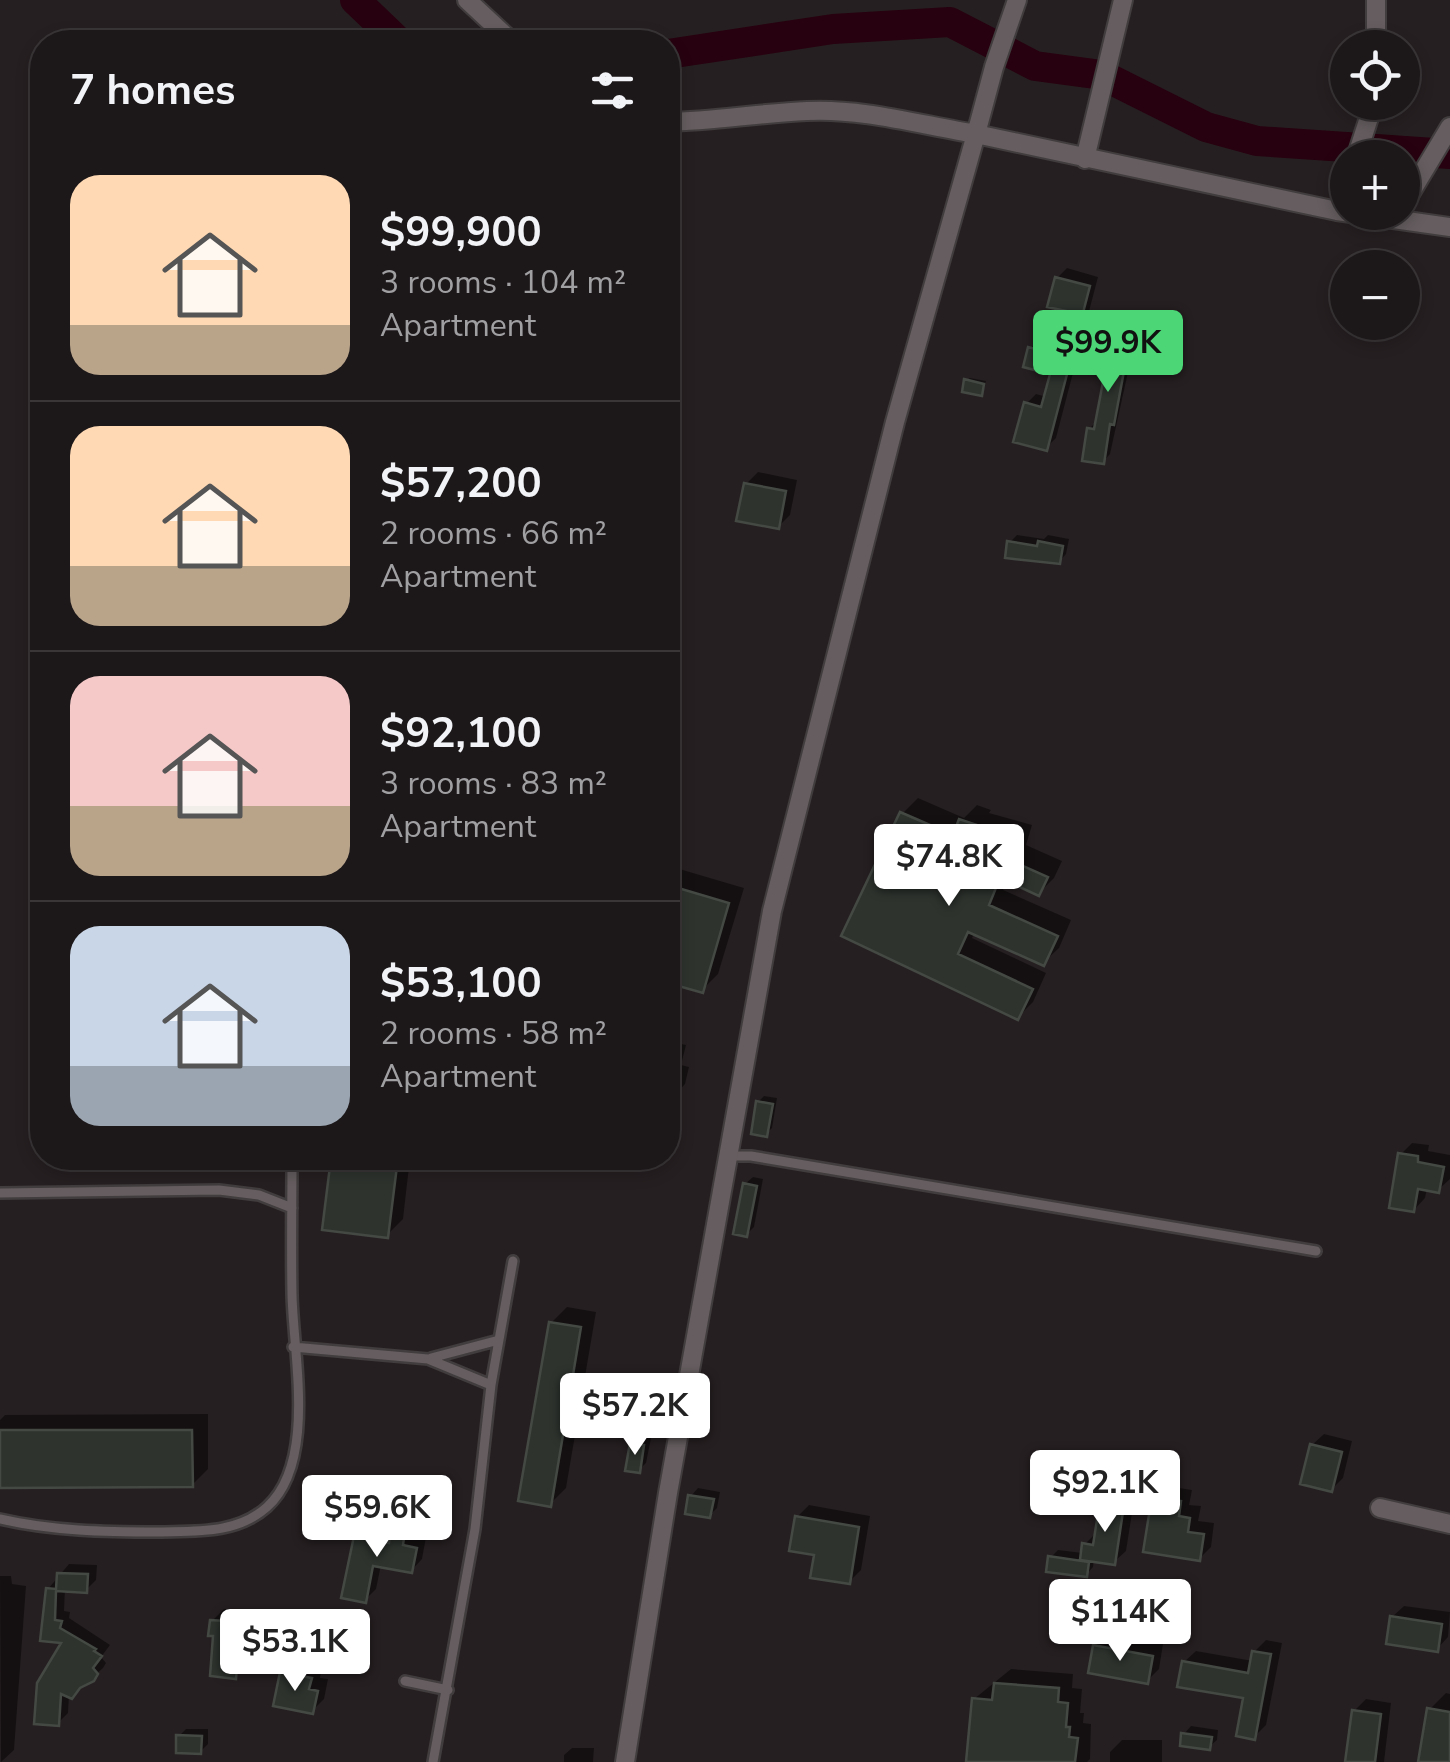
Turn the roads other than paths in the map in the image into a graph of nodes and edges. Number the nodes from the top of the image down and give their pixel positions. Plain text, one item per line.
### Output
1 (467, 0) edge
2 (1017, 0) edge
3 (1122, 0) edge
4 (1376, 0) edge
5 (499, 30) edge
6 (1376, 30) edge
7 (680, 122) edge
8 (1450, 126) edge
9 (976, 134) junction
10 (1084, 159) junction
11 (1420, 179) edge
12 (1330, 210) edge
13 (1420, 219) edge
14 (1450, 227) edge
15 (727, 1156) junction
16 (292, 1170) edge
17 (0, 1193) edge
18 (292, 1208) junction
19 (1316, 1251) dead end
20 (514, 1261) dead end
21 (499, 1340) junction
22 (294, 1347) junction
23 (428, 1359) junction
24 (491, 1385) junction
25 (1380, 1508) dead end
26 (0, 1519) edge
27 (1450, 1524) edge
28 (405, 1682) dead end
29 (448, 1690) junction
30 (433, 1762) edge
31 (625, 1762) edge

1 - 5 street
2 - 9 street
3 - 10 street
4 - 6 street
7 - 9 street
8 - 11 street
9 - 10 street
9 - 15 street
10 - 12 street
13 - 14 street
15 - 19 lane
15 - 31 street
16 - 18 lane
17 - 18 lane
18 - 22 lane
20 - 21 lane
21 - 23 lane
21 - 24 lane
22 - 23 lane
22 - 26 lane
23 - 24 lane
24 - 29 lane
25 - 27 street
28 - 29 lane
29 - 30 lane

